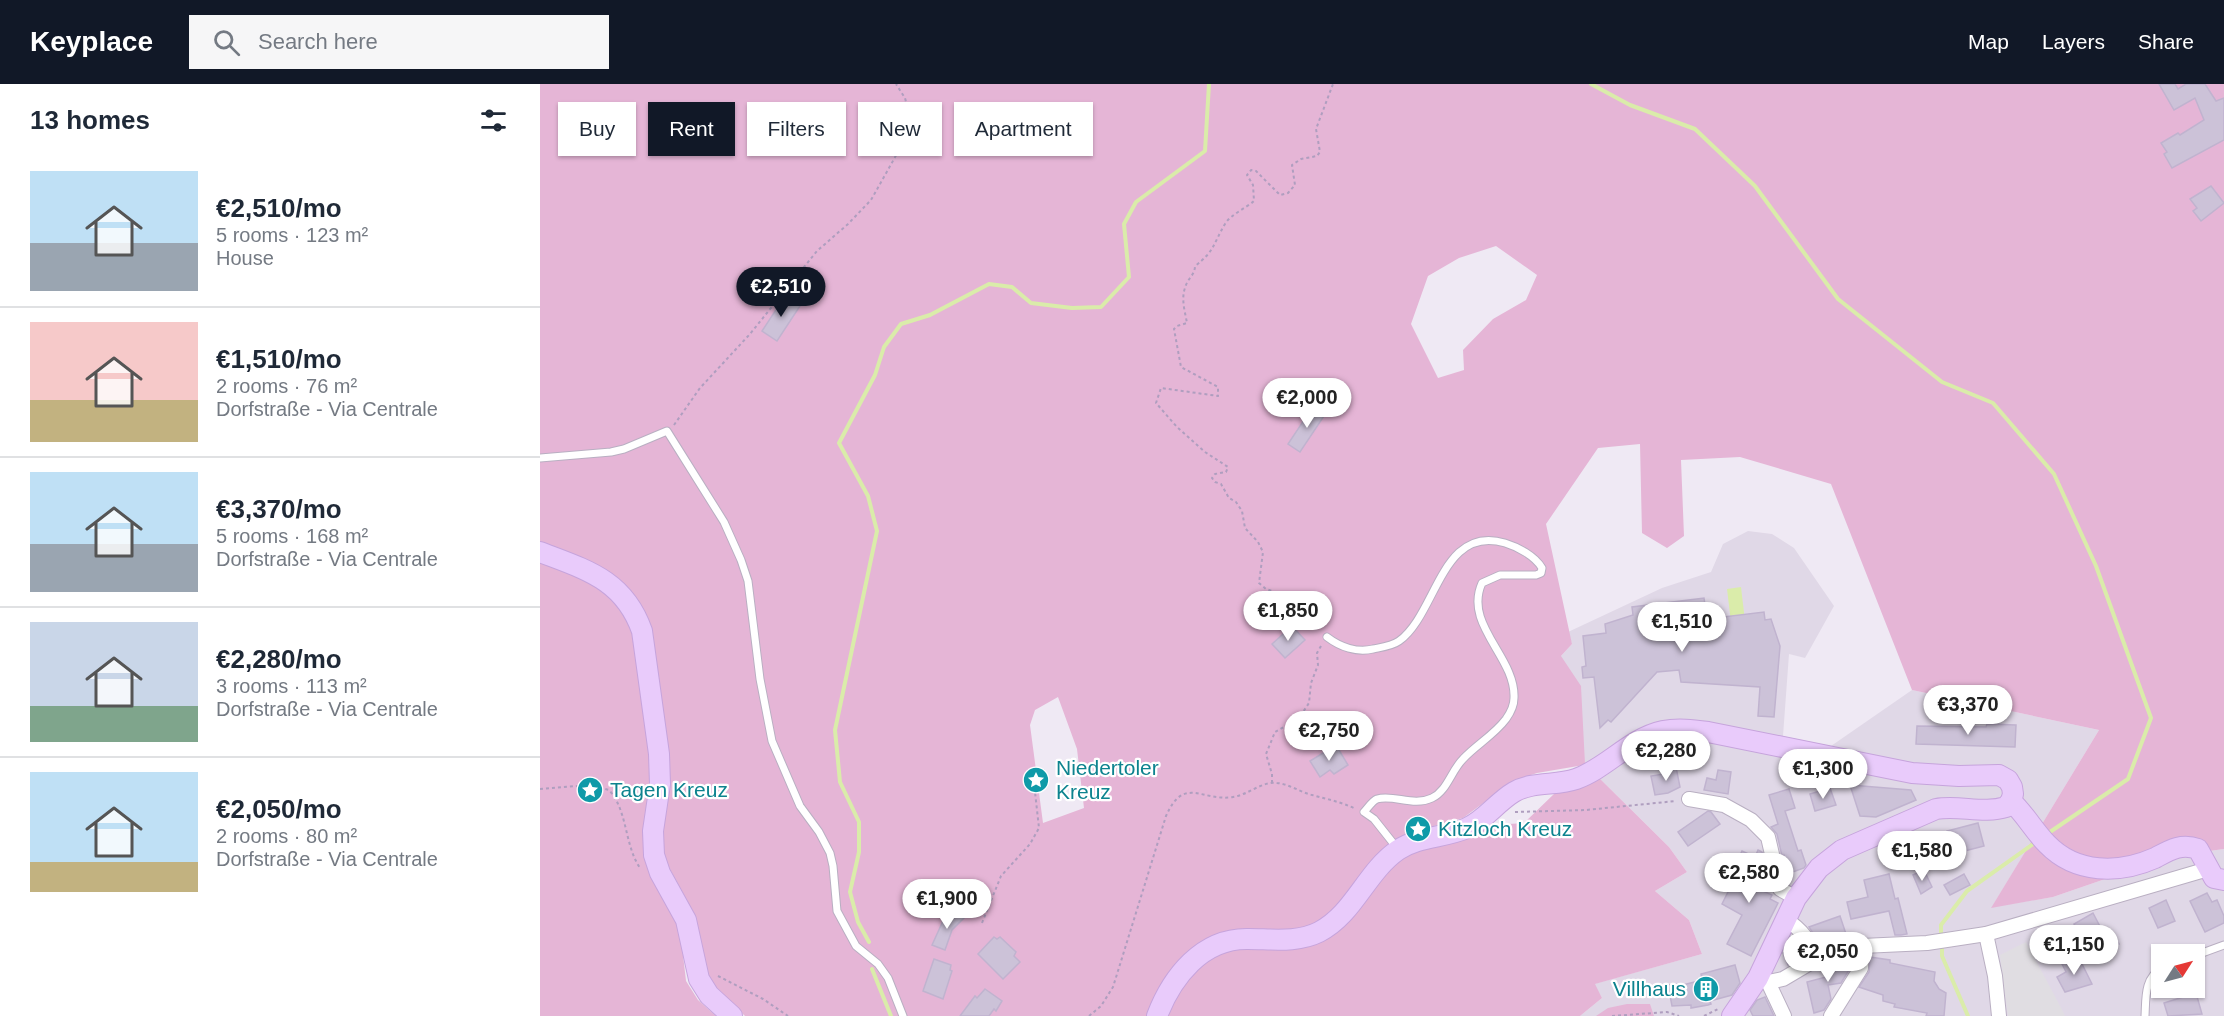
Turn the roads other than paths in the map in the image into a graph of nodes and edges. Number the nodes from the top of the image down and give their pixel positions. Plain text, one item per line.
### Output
1 (540, 458) edge
2 (540, 552) edge
3 (1326, 637) road end
4 (1689, 799) road end
5 (2013, 803) junction
6 (1398, 850) junction
7 (2219, 871) edge
8 (1796, 898) junction
9 (1786, 920) junction
10 (1986, 934) junction
11 (2224, 945) edge
12 (1862, 946) junction
13 (2205, 952) edge
14 (1817, 959) junction
15 (2151, 978) edge
16 (1763, 980) junction
17 (732, 1016) edge
18 (903, 1016) edge
19 (1157, 1016) edge
20 (1732, 1016) edge
21 (1784, 1016) edge
22 (1831, 1016) edge
23 (2000, 1016) edge
24 (2145, 1016) edge

1 - 18 lane
2 - 17 street
3 - 6 lane
4 - 8 street
5 - 6 street
5 - 7 street
5 - 8 street
6 - 19 street
7 - 10 street
8 - 9 street
9 - 14 street
9 - 16 street
10 - 12 street
10 - 23 street
11 - 13 lane
12 - 14 street
12 - 22 street
14 - 16 street
15 - 24 lane
16 - 20 street
16 - 21 street

